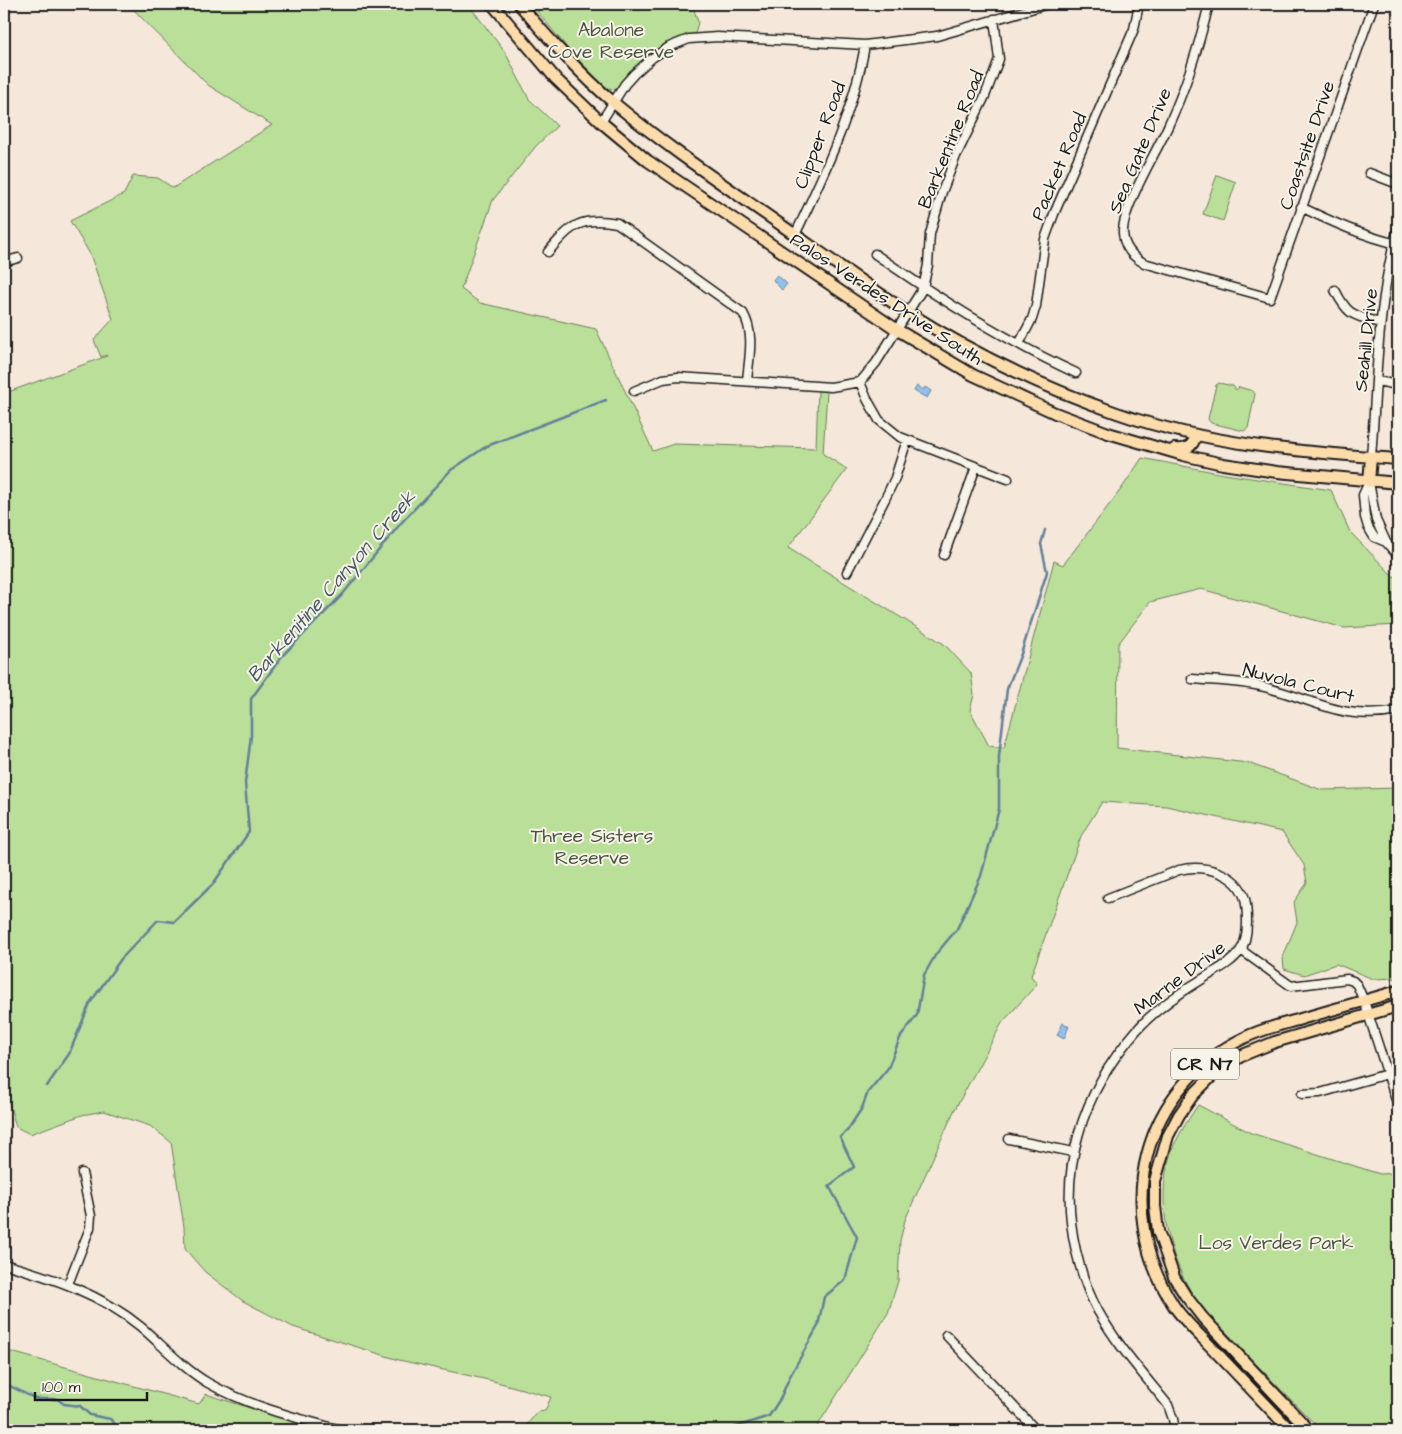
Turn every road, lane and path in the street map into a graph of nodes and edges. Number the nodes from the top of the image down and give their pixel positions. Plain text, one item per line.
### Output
1 (492, 4) edge
2 (519, 4) edge
3 (1048, 4) edge
4 (1139, 4) edge
5 (1209, 4) edge
6 (1374, 4) edge
7 (994, 19) junction
8 (865, 45) junction
9 (614, 103) junction
10 (602, 122) junction
11 (1369, 173) dead end
12 (1398, 184) edge
13 (1301, 207) junction
14 (1398, 228) edge
15 (795, 235) junction
16 (1396, 243) edge
17 (548, 252) dead end
18 (875, 254) dead end
19 (18, 258) dead end
20 (4, 262) edge
21 (923, 288) junction
22 (1336, 290) dead end
23 (1270, 298) joint
24 (907, 312) junction
25 (1380, 323) junction
26 (896, 329) junction
27 (1019, 344) junction
28 (1076, 373) dead end
29 (747, 381) junction
30 (1377, 381) junction
31 (860, 382) junction
32 (1398, 385) edge
33 (634, 392) dead end
34 (1196, 434) junction
35 (907, 440) junction
36 (1136, 442) junction
37 (1371, 457) junction
38 (1398, 459) edge
39 (976, 466) junction
40 (1008, 479) dead end
41 (1370, 482) junction
42 (1398, 483) edge
43 (944, 555) dead end
44 (1398, 556) edge
45 (847, 572) dead end
46 (1192, 679) dead end
47 (1398, 711) edge
48 (1108, 898) dead end
49 (1241, 950) junction
50 (1398, 991) edge
51 (1364, 1001) junction
52 (1398, 1006) edge
53 (1369, 1015) junction
54 (1398, 1071) edge
55 (1388, 1074) junction
56 (1302, 1094) dead end
57 (1398, 1104) edge
58 (1009, 1139) dead end
59 (1073, 1152) junction
60 (82, 1173) dead end
61 (1142, 1216) junction
62 (1168, 1261) junction
63 (4, 1264) edge
64 (68, 1284) junction
65 (946, 1335) dead end
66 (341, 1430) edge
67 (1036, 1430) edge
68 (1175, 1430) edge
69 (1290, 1430) edge
70 (1309, 1430) edge

1 - 10 main road, Palos Verdes Drive South
2 - 9 main road, Palos Verdes Drive South
3 - 7 street
4 - 27 street, Packet Road
5 - 23 street, Sea Gate Drive
6 - 13 street, Coastsite Drive
7 - 8 street
7 - 21 street, Barkentine Road
8 - 9 street
8 - 15 street, Clipper Road
9 - 10 street
9 - 15 main road, Palos Verdes Drive South
10 - 26 main road, Palos Verdes Drive South
11 - 12 street
13 - 16 street
13 - 23 street, Coastsite Drive
14 - 16 street, Seahill Drive
15 - 24 main road, Palos Verdes Drive South
16 - 25 street, Seahill Drive
17 - 29 street
18 - 21 street, Palos Verdes Drive South
19 - 20 street
21 - 24 street, Barkentine Road
21 - 27 street, Palos Verdes Drive South
22 - 25 street
24 - 26 street, Barkentine Road
24 - 34 main road, Palos Verdes Drive South
25 - 30 street, Seahill Drive
26 - 31 street, Barkentine Road
26 - 36 main road, Palos Verdes Drive South
27 - 28 street, Palos Verdes Drive South
29 - 31 street
29 - 33 street
30 - 32 street
30 - 37 street, Seahill Drive
31 - 35 street
34 - 36 main road
34 - 37 main road, Palos Verdes Drive South
35 - 39 street
35 - 45 street
36 - 41 main road, Palos Verdes Drive South
37 - 38 main road, Palos Verdes Drive South
37 - 41 main road
39 - 40 street
39 - 43 street
41 - 42 main road, Palos Verdes Drive South
41 - 44 street
46 - 47 street, Nuvola Court
48 - 49 street, Marne Drive
49 - 51 street
49 - 59 street, Marne Drive
50 - 51 main road, CR N7
51 - 53 street
51 - 61 main road, CR N7
52 - 53 main road, CR N7
53 - 55 street
53 - 62 main road, CR N7
54 - 55 street
55 - 56 street
55 - 57 street
58 - 59 street
59 - 68 street, Marne Drive
60 - 64 street
61 - 62 main road
61 - 69 main road, CR N7
62 - 70 main road, CR N7
63 - 64 street
64 - 66 street
65 - 67 street

